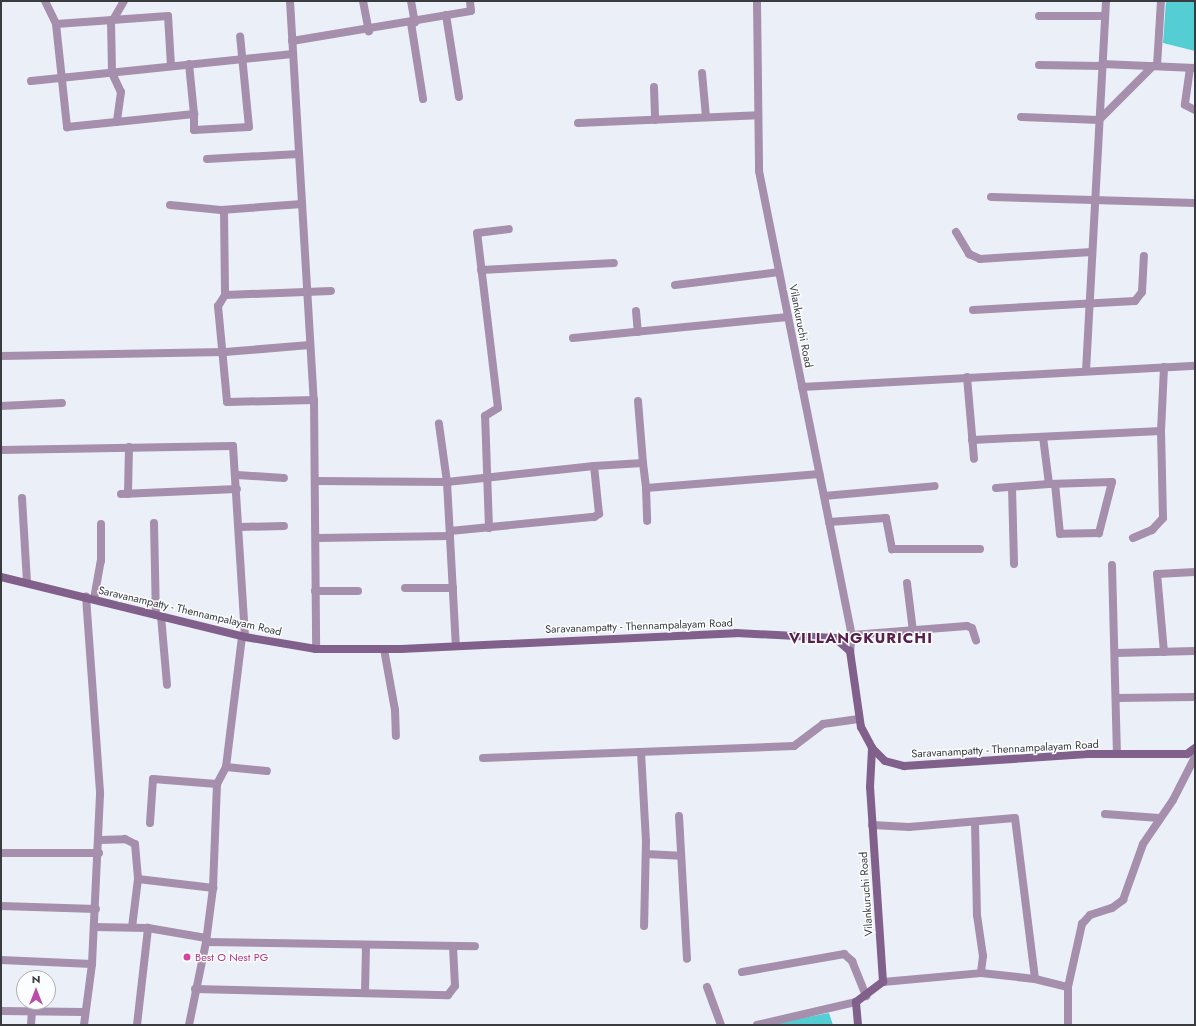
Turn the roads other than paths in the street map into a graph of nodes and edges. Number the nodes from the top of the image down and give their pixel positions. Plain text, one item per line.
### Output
1 (45, 1) edge
2 (124, 1) edge
3 (290, 1) edge
4 (363, 1) edge
5 (411, 1) edge
6 (470, 1) edge
7 (757, 1) edge
8 (1106, 1) edge
9 (1161, 1) edge
10 (446, 15) junction
11 (1039, 16) dead end
12 (1104, 16) junction
13 (112, 20) junction
14 (413, 23) junction
15 (56, 24) junction
16 (369, 31) junction
17 (240, 36) dead end
18 (292, 42) junction
19 (293, 54) junction
20 (242, 58) junction
21 (189, 64) junction
22 (1038, 65) dead end
23 (1102, 65) junction
24 (171, 66) junction
25 (1155, 66) junction
26 (1192, 68) edge
27 (112, 72) junction
28 (702, 73) dead end
29 (62, 78) junction
30 (31, 81) dead end
31 (654, 87) dead end
32 (459, 97) dead end
33 (423, 99) dead end
34 (1195, 110) edge
35 (194, 114) junction
36 (758, 115) junction
37 (706, 117) junction
38 (1021, 117) dead end
39 (655, 120) junction
40 (1099, 120) junction
41 (117, 122) junction
42 (578, 123) dead end
43 (299, 154) junction
44 (208, 159) dead end
45 (991, 197) dead end
46 (1095, 199) junction
47 (1195, 203) edge
48 (302, 204) junction
49 (170, 205) dead end
50 (224, 210) junction
51 (509, 229) dead end
52 (956, 232) dead end
53 (1092, 252) junction
54 (1144, 256) dead end
55 (614, 263) dead end
56 (481, 270) junction
57 (779, 272) junction
58 (676, 285) dead end
59 (331, 291) dead end
60 (307, 293) junction
61 (225, 295) junction
62 (1090, 303) junction
63 (973, 310) dead end
64 (636, 311) dead end
65 (788, 317) junction
66 (638, 332) junction
67 (573, 338) dead end
68 (310, 345) junction
69 (225, 352) junction
70 (1, 356) edge
71 (1195, 366) edge
72 (1164, 368) junction
73 (1086, 371) junction
74 (968, 377) junction
75 (802, 387) junction
76 (314, 400) junction
77 (638, 401) dead end
78 (62, 403) dead end
79 (1, 406) edge
80 (438, 424) dead end
81 (1162, 432) junction
82 (1043, 436) junction
83 (972, 440) junction
84 (129, 447) junction
85 (1, 450) edge
86 (974, 459) dead end
87 (643, 463) junction
88 (594, 466) junction
89 (819, 474) junction
90 (237, 475) junction
91 (284, 478) dead end
92 (487, 479) junction
93 (316, 481) junction
94 (447, 482) junction
95 (1052, 484) junction
96 (935, 486) dead end
97 (1012, 487) junction
98 (646, 488) junction
99 (996, 488) dead end
100 (237, 489) junction
101 (824, 496) junction
102 (22, 498) dead end
103 (647, 521) dead end
104 (829, 522) junction
105 (154, 523) dead end
106 (101, 524) dead end
107 (284, 526) dead end
108 (239, 527) junction
109 (489, 528) junction
110 (450, 534) junction
111 (317, 538) junction
112 (1133, 538) dead end
113 (980, 549) dead end
114 (1014, 564) dead end
115 (1112, 565) dead end
116 (1195, 572) edge
117 (1, 577) edge
118 (27, 583) junction
119 (907, 583) dead end
120 (405, 588) dead end
121 (453, 588) junction
122 (315, 591) junction
123 (358, 591) dead end
124 (90, 598) junction
125 (158, 615) junction
126 (913, 631) junction
127 (852, 635) junction
128 (244, 637) junction
129 (976, 640) dead end
130 (456, 646) junction
131 (316, 649) junction
132 (384, 649) junction
133 (850, 651) junction
134 (1195, 651) edge
135 (1164, 652) junction
136 (1116, 653) junction
137 (167, 685) dead end
138 (1195, 697) edge
139 (1117, 698) junction
140 (859, 719) junction
141 (396, 736) dead end
142 (872, 748) junction
143 (641, 752) junction
144 (1194, 753) edge
145 (1117, 754) junction
146 (483, 758) dead end
147 (226, 767) junction
148 (267, 771) dead end
149 (217, 784) junction
150 (1105, 814) dead end
151 (679, 816) dead end
152 (1159, 818) junction
153 (975, 822) junction
154 (150, 823) dead end
155 (872, 825) junction
156 (100, 840) junction
157 (1, 853) edge
158 (99, 853) junction
159 (646, 854) junction
160 (680, 856) junction
161 (138, 879) junction
162 (213, 888) junction
163 (1, 906) edge
164 (96, 909) junction
165 (644, 926) dead end
166 (94, 927) junction
167 (132, 927) junction
168 (148, 928) junction
169 (206, 940) junction
170 (366, 946) junction
171 (453, 946) junction
172 (476, 946) dead end
173 (1, 960) edge
174 (687, 960) dead end
175 (92, 964) junction
176 (742, 972) dead end
177 (981, 974) junction
178 (1035, 978) junction
179 (883, 982) junction
180 (707, 987) dead end
181 (1068, 988) junction
182 (195, 989) junction
183 (365, 993) junction
184 (866, 996) junction
185 (856, 1002) junction
186 (32, 1010) junction
187 (1, 1011) edge
188 (85, 1012) junction
189 (762, 1024) edge
190 (31, 1025) edge
191 (84, 1025) edge
192 (137, 1025) edge
193 (189, 1025) edge
194 (721, 1025) edge
195 (858, 1025) edge
196 (1068, 1025) edge

1 - 15 street
2 - 13 street
3 - 18 street
4 - 16 street
5 - 14 street
6 - 10 street
7 - 36 street, Vilankuruchi Road
8 - 12 street
9 - 25 street
10 - 14 street
10 - 32 street
11 - 12 street
12 - 23 street
13 - 15 street
13 - 24 street
13 - 27 street
14 - 16 street
14 - 33 street
15 - 29 street
16 - 18 street
17 - 20 street
18 - 19 street
19 - 20 street
19 - 43 street
20 - 21 street
20 - 35 street
21 - 24 street
21 - 35 street
22 - 23 street
23 - 25 street
23 - 40 street
24 - 27 street
25 - 26 street
25 - 40 street
26 - 34 street
27 - 29 street
27 - 41 street
28 - 37 street
29 - 30 street
29 - 41 street
31 - 39 street
35 - 41 street
36 - 37 street
36 - 57 street, Vilankuruchi Road
37 - 39 street
38 - 40 street
39 - 42 street
40 - 46 street
43 - 44 street
43 - 48 street
45 - 46 street
46 - 47 street
46 - 53 street
48 - 50 street
48 - 60 street
49 - 50 street
50 - 61 street
51 - 56 street
52 - 53 street
53 - 62 street
54 - 62 street
55 - 56 street
56 - 92 street
57 - 58 street
57 - 65 street, Vilankuruchi Road
59 - 60 street
60 - 61 street
60 - 68 street
61 - 69 street
62 - 63 street
62 - 73 street
64 - 66 street
65 - 66 street
65 - 75 street, Vilankuruchi Road
66 - 67 street
68 - 69 street
68 - 76 street
69 - 70 street
69 - 76 street
71 - 72 street
72 - 73 street
72 - 81 street
73 - 74 street
74 - 75 street
74 - 83 street
75 - 89 street, Vilankuruchi Road
76 - 93 street
77 - 87 street
78 - 79 street
80 - 94 street
81 - 82 street
81 - 112 street
82 - 83 street
82 - 95 street
83 - 86 street
84 - 85 street
84 - 90 street
84 - 100 street
87 - 88 street
87 - 98 street
88 - 92 street
88 - 109 street
89 - 98 street
89 - 101 street, Vilankuruchi Road
90 - 91 street
90 - 100 street
92 - 94 street
92 - 109 street
93 - 94 street
93 - 111 street
94 - 110 street
95 - 95 street
95 - 97 street
96 - 101 street
97 - 99 street
97 - 114 street
98 - 103 street
100 - 108 street
101 - 104 street, Vilankuruchi Road
102 - 118 street
104 - 113 street
104 - 127 street, Vilankuruchi Road
105 - 125 street
106 - 124 street
107 - 108 street
108 - 128 street
109 - 110 street
110 - 111 street
110 - 121 street
111 - 122 street
115 - 136 street
116 - 135 street
117 - 118 main road, Saravanampatty - Thennampalayam Road
118 - 124 main road, Saravanampatty - Thennampalayam Road
119 - 126 street
120 - 121 street
121 - 130 street
122 - 123 street
122 - 131 street
124 - 125 main road, Saravanampatty - Thennampalayam Road
124 - 156 street
125 - 128 main road, Saravanampatty - Thennampalayam Road
125 - 137 street
126 - 127 street
126 - 129 street
127 - 133 street, Vilankuruchi Road
128 - 131 main road, Saravanampatty - Thennampalayam Road
128 - 147 street
130 - 132 main road, Saravanampatty - Thennampalayam Road
130 - 133 main road, Saravanampatty - Thennampalayam Road
131 - 132 main road, Saravanampatty - Thennampalayam Road
132 - 141 street
133 - 140 main road, Saravanampatty - Thennampalayam Road
134 - 135 street
135 - 136 street
136 - 139 street
138 - 139 street
139 - 145 street
140 - 142 main road, Saravanampatty - Thennampalayam Road
140 - 143 street
142 - 145 main road, Saravanampatty - Thennampalayam Road
142 - 155 main road, Vilankuruchi Road
143 - 146 street
143 - 159 street
144 - 145 main road, Saravanampatty - Thennampalayam Road
144 - 152 street
147 - 148 street
147 - 149 street
149 - 154 street
149 - 162 street
150 - 152 street
151 - 160 street
152 - 181 street
153 - 155 street
153 - 177 street
153 - 178 street
155 - 179 main road, Vilankuruchi Road
156 - 158 street
156 - 161 street
157 - 158 street
158 - 164 street
159 - 160 street
159 - 165 street
160 - 174 street
161 - 162 street
161 - 167 street
162 - 169 street
163 - 164 street
164 - 166 street
166 - 167 street
166 - 175 street
167 - 168 street
168 - 169 street
168 - 192 street
169 - 170 street
169 - 182 street
170 - 171 street
170 - 183 street
171 - 172 street
171 - 183 street
173 - 175 street
175 - 188 street
176 - 184 street
177 - 178 street
177 - 179 street
178 - 181 street
179 - 184 main road
180 - 194 street
181 - 196 street
182 - 183 street
182 - 193 street
184 - 185 main road
185 - 189 street
185 - 195 main road
186 - 187 street
186 - 188 street
186 - 190 street
188 - 191 street

